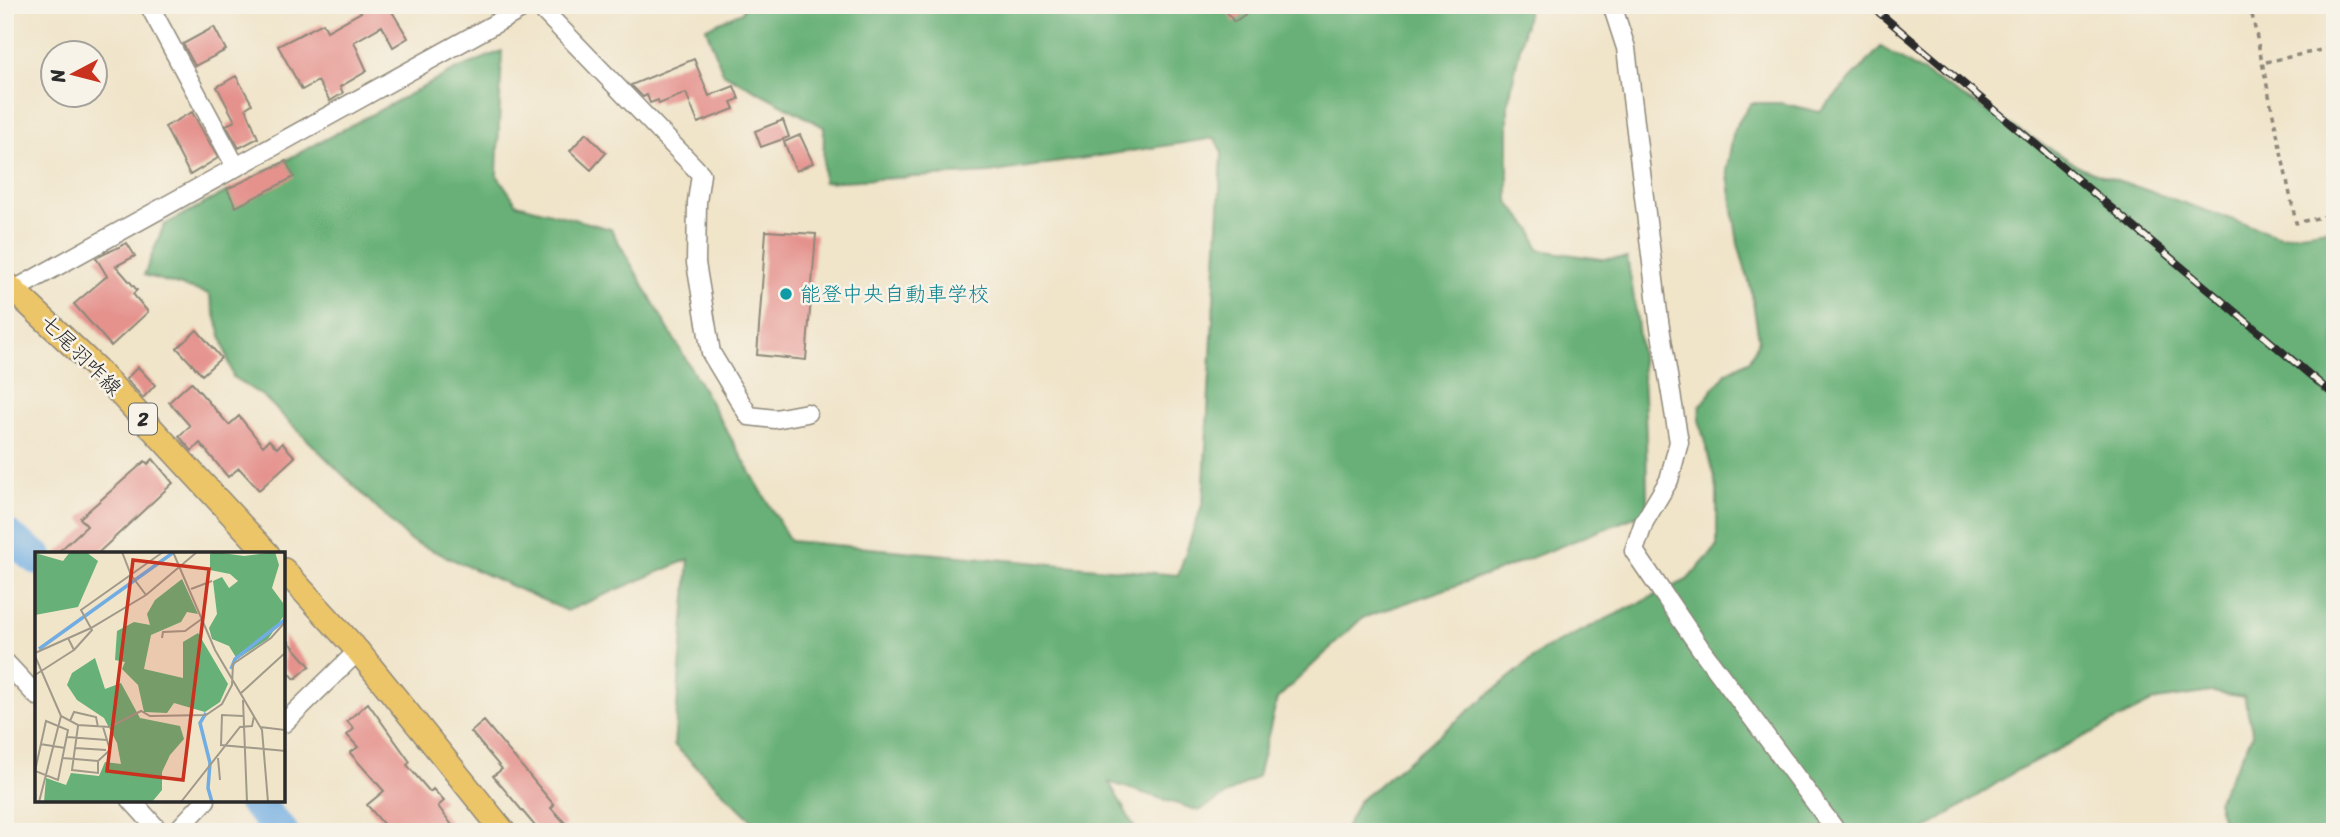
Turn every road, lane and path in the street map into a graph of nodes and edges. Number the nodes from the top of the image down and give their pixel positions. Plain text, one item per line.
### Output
1 (149, 5) edge
2 (529, 5) edge
3 (538, 5) edge
4 (1612, 5) edge
5 (2250, 5) edge
6 (2335, 47) edge
7 (2266, 62) dead end
8 (236, 167) junction
9 (2335, 214) edge
10 (8, 288) edge
11 (807, 413) dead end
12 (266, 552) edge
13 (285, 571) edge
14 (358, 650) junction
15 (5, 662) edge
16 (35, 694) edge
17 (285, 722) edge
18 (133, 802) edge
19 (204, 802) edge
20 (160, 832) edge
21 (176, 832) edge
22 (504, 832) edge
23 (1837, 832) edge

1 - 8 street
2 - 8 street
3 - 11 street
4 - 23 street
5 - 9 path
6 - 7 path
8 - 10 street
10 - 12 main road, 七尾羽咋線 / 2
13 - 14 main road
14 - 17 street
14 - 22 main road
15 - 16 street
18 - 20 street
19 - 21 street

